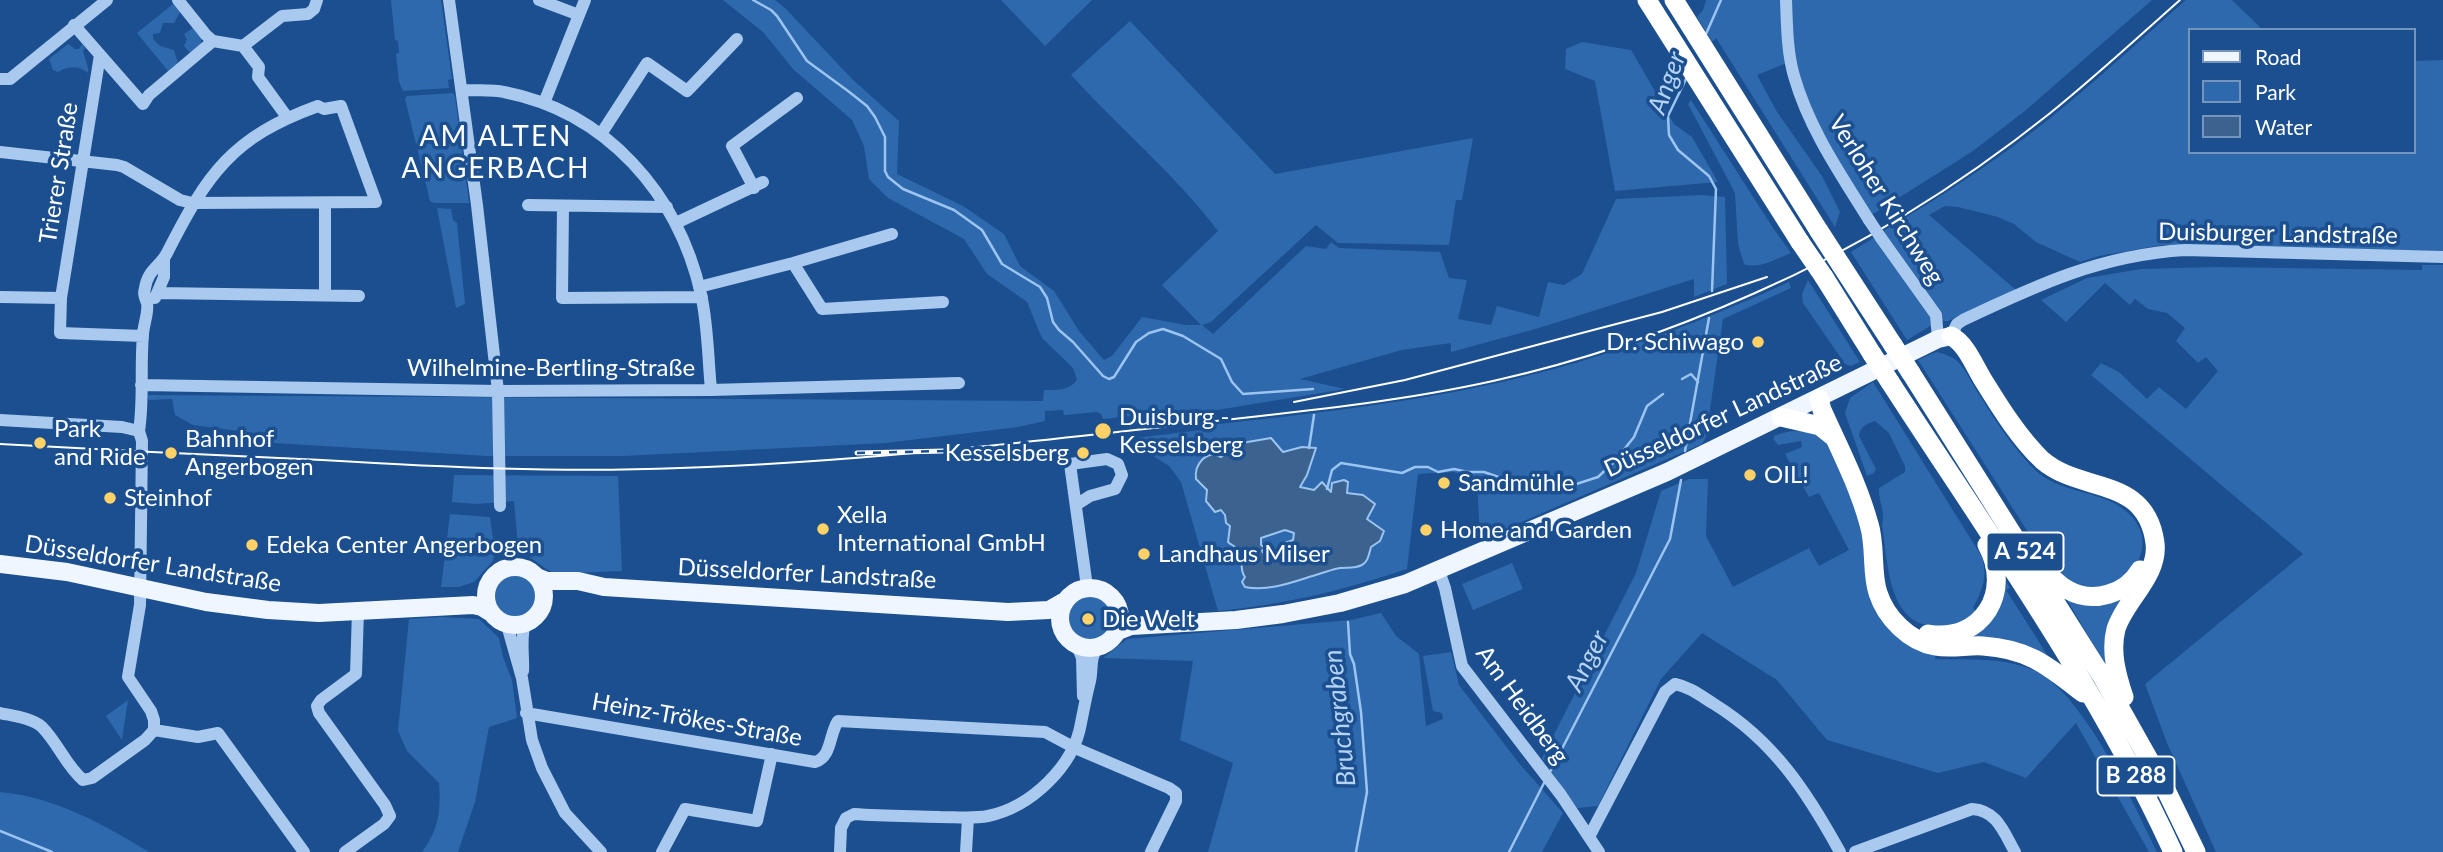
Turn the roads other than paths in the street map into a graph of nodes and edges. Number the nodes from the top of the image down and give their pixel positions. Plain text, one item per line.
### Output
1 (107, 0) edge
2 (178, 0) edge
3 (317, 0) edge
4 (449, 0) edge
5 (539, 0) edge
6 (585, 0) edge
7 (1647, 0) edge
8 (1674, 0) edge
9 (1786, 0) edge
10 (579, 15) junction
11 (74, 25) junction
12 (737, 39) dead end
13 (214, 41) junction
14 (243, 46) junction
15 (100, 55) junction
16 (0, 79) edge
17 (461, 90) junction
18 (797, 98) dead end
19 (544, 103) junction
20 (287, 117) junction
21 (601, 134) junction
22 (0, 152) edge
23 (83, 160) junction
24 (192, 203) junction
25 (325, 204) junction
26 (528, 205) dead end
27 (563, 206) junction
28 (667, 207) junction
29 (677, 223) junction
30 (892, 234) dead end
31 (2443, 257) edge
32 (164, 258) junction
33 (793, 263) junction
34 (2074, 272) joint
35 (700, 292) junction
36 (158, 293) junction
37 (325, 295) junction
38 (359, 296) dead end
39 (0, 297) edge
40 (61, 298) junction
41 (943, 302) dead end
42 (147, 304) junction
43 (143, 336) junction
44 (1944, 337) junction
45 (960, 383) dead end
46 (141, 385) junction
47 (711, 390) junction
48 (498, 391) junction
49 (1824, 396) junction
50 (1782, 417) junction
51 (0, 419) edge
52 (139, 431) junction
53 (1835, 438) junction
54 (1966, 500) junction
55 (1076, 505) junction
56 (500, 506) dead end
57 (2016, 537) junction
58 (0, 564) edge
59 (1439, 571) junction
60 (537, 577) junction
61 (488, 586) junction
62 (604, 587) junction
63 (1087, 587) junction
64 (140, 588) junction
65 (545, 600) junction
66 (1063, 602) junction
67 (424, 606) junction
68 (1118, 608) junction
69 (358, 611) junction
70 (490, 612) junction
71 (1007, 612) junction
72 (1176, 622) junction
73 (516, 624) junction
74 (1061, 628) junction
75 (1116, 632) junction
76 (1077, 645) junction
77 (1099, 646) junction
78 (1083, 700) junction
79 (2094, 702) junction
80 (0, 713) edge
81 (526, 713) junction
82 (154, 730) junction
83 (2136, 735) junction
84 (1075, 748) junction
85 (772, 754) junction
86 (968, 818) junction
87 (1589, 837) junction
88 (304, 852) edge
89 (345, 852) edge
90 (601, 852) edge
91 (662, 852) edge
92 (840, 852) edge
93 (966, 852) edge
94 (1151, 852) edge
95 (1599, 852) edge
96 (1840, 852) edge
97 (1855, 852) edge
98 (2015, 852) edge
99 (2173, 852) edge
100 (2196, 852) edge

1 - 11 street
2 - 13 street
3 - 14 street
4 - 17 street
5 - 10 street
6 - 10 street
7 - 54 highway, A 524, bridge
8 - 57 highway, A 524, bridge
9 - 44 street, Verloher Kirchweg, bridge
10 - 19 street
11 - 15 street
11 - 16 street
12 - 21 street
13 - 14 street
13 - 15 street
14 - 20 street
15 - 23 street, Trierer Straße
17 - 19 street
17 - 48 street
18 - 29 street
19 - 21 street
20 - 24 street
20 - 25 street
21 - 28 street
22 - 23 street
23 - 24 street
23 - 40 street, Trierer Straße
24 - 25 street
24 - 32 street
25 - 37 street
26 - 27 street
27 - 28 street
27 - 35 street
28 - 29 street
29 - 35 street
30 - 33 street
31 - 34 street, Duisburger Landstraße
32 - 36 street
32 - 42 street
33 - 35 street
33 - 41 street
34 - 44 street, Düsseldorfer Landstraße
35 - 47 street
36 - 37 street
36 - 42 street
37 - 38 street
39 - 40 street
40 - 43 street, Trierer Straße
42 - 43 street
43 - 46 street
44 - 49 main road, Düsseldorfer Landstraße
44 - 57 highway
44 - 83 highway
45 - 47 street, Wilhelmine-Bertling-Straße
46 - 48 street, Wilhelmine-Bertling-Straße
46 - 52 street
47 - 48 street, Wilhelmine-Bertling-Straße
48 - 56 street
49 - 50 main road, Düsseldorfer Landstraße
49 - 53 highway
49 - 54 highway
50 - 53 highway
50 - 59 main road, Düsseldorfer Landstraße
51 - 52 street
52 - 64 street
53 - 79 highway
54 - 79 highway, A 524
55 - 55 street
55 - 63 street
57 - 83 highway, A 524
58 - 64 main road, Düsseldorfer Landstraße
59 - 72 main road, Düsseldorfer Landstraße
59 - 87 street, Am Heidberg
60 - 61 main road
60 - 62 main road, Düsseldorfer Landstraße
60 - 65 main road
61 - 67 main road, Düsseldorfer Landstraße
61 - 70 main road
62 - 65 main road, Düsseldorfer Landstraße
62 - 71 main road, Düsseldorfer Landstraße
63 - 66 main road
63 - 68 main road
64 - 69 main road, Düsseldorfer Landstraße
64 - 82 street
65 - 73 main road
66 - 71 main road, Düsseldorfer Landstraße
66 - 74 main road
67 - 69 main road, Düsseldorfer Landstraße
67 - 70 main road, Düsseldorfer Landstraße
68 - 72 main road, Düsseldorfer Landstraße
68 - 75 main road
69 - 89 street
70 - 73 main road
71 - 74 main road, Düsseldorfer Landstraße
72 - 75 main road, Düsseldorfer Landstraße
73 - 81 street
74 - 76 main road
75 - 77 main road
76 - 77 main road
76 - 78 street
77 - 78 street
78 - 84 street
79 - 99 highway, B 288
80 - 82 street
81 - 85 street, Heinz-Trökes-Straße
81 - 90 street
82 - 88 street
83 - 100 highway, B 288
84 - 85 street, Heinz-Trökes-Straße
84 - 86 street
84 - 94 street, Heinz-Trökes-Straße
85 - 91 street
86 - 92 street
86 - 93 street
87 - 95 street, Am Heidberg
87 - 96 street
97 - 98 street

